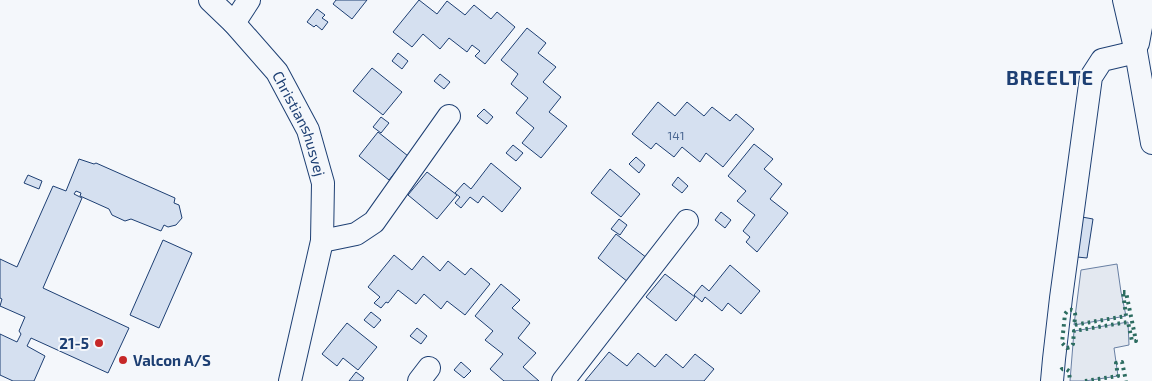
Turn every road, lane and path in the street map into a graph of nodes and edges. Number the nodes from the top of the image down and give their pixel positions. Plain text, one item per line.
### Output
1 (210, 0) edge
2 (249, 0) edge
3 (1124, 0) edge
4 (1146, 0) edge
5 (234, 23) junction
6 (1136, 52) junction
7 (449, 116) dead end
8 (1152, 143) edge
9 (687, 221) dead end
10 (322, 241) junction
11 (290, 381) edge
12 (562, 381) edge
13 (1052, 381) edge

1 - 5 street, Christianshusvej
2 - 5 street
3 - 6 street
4 - 6 street
5 - 10 street, Christianshusvej
6 - 8 street
6 - 13 street
7 - 10 street
9 - 12 street
10 - 11 street, Christianshusvej

